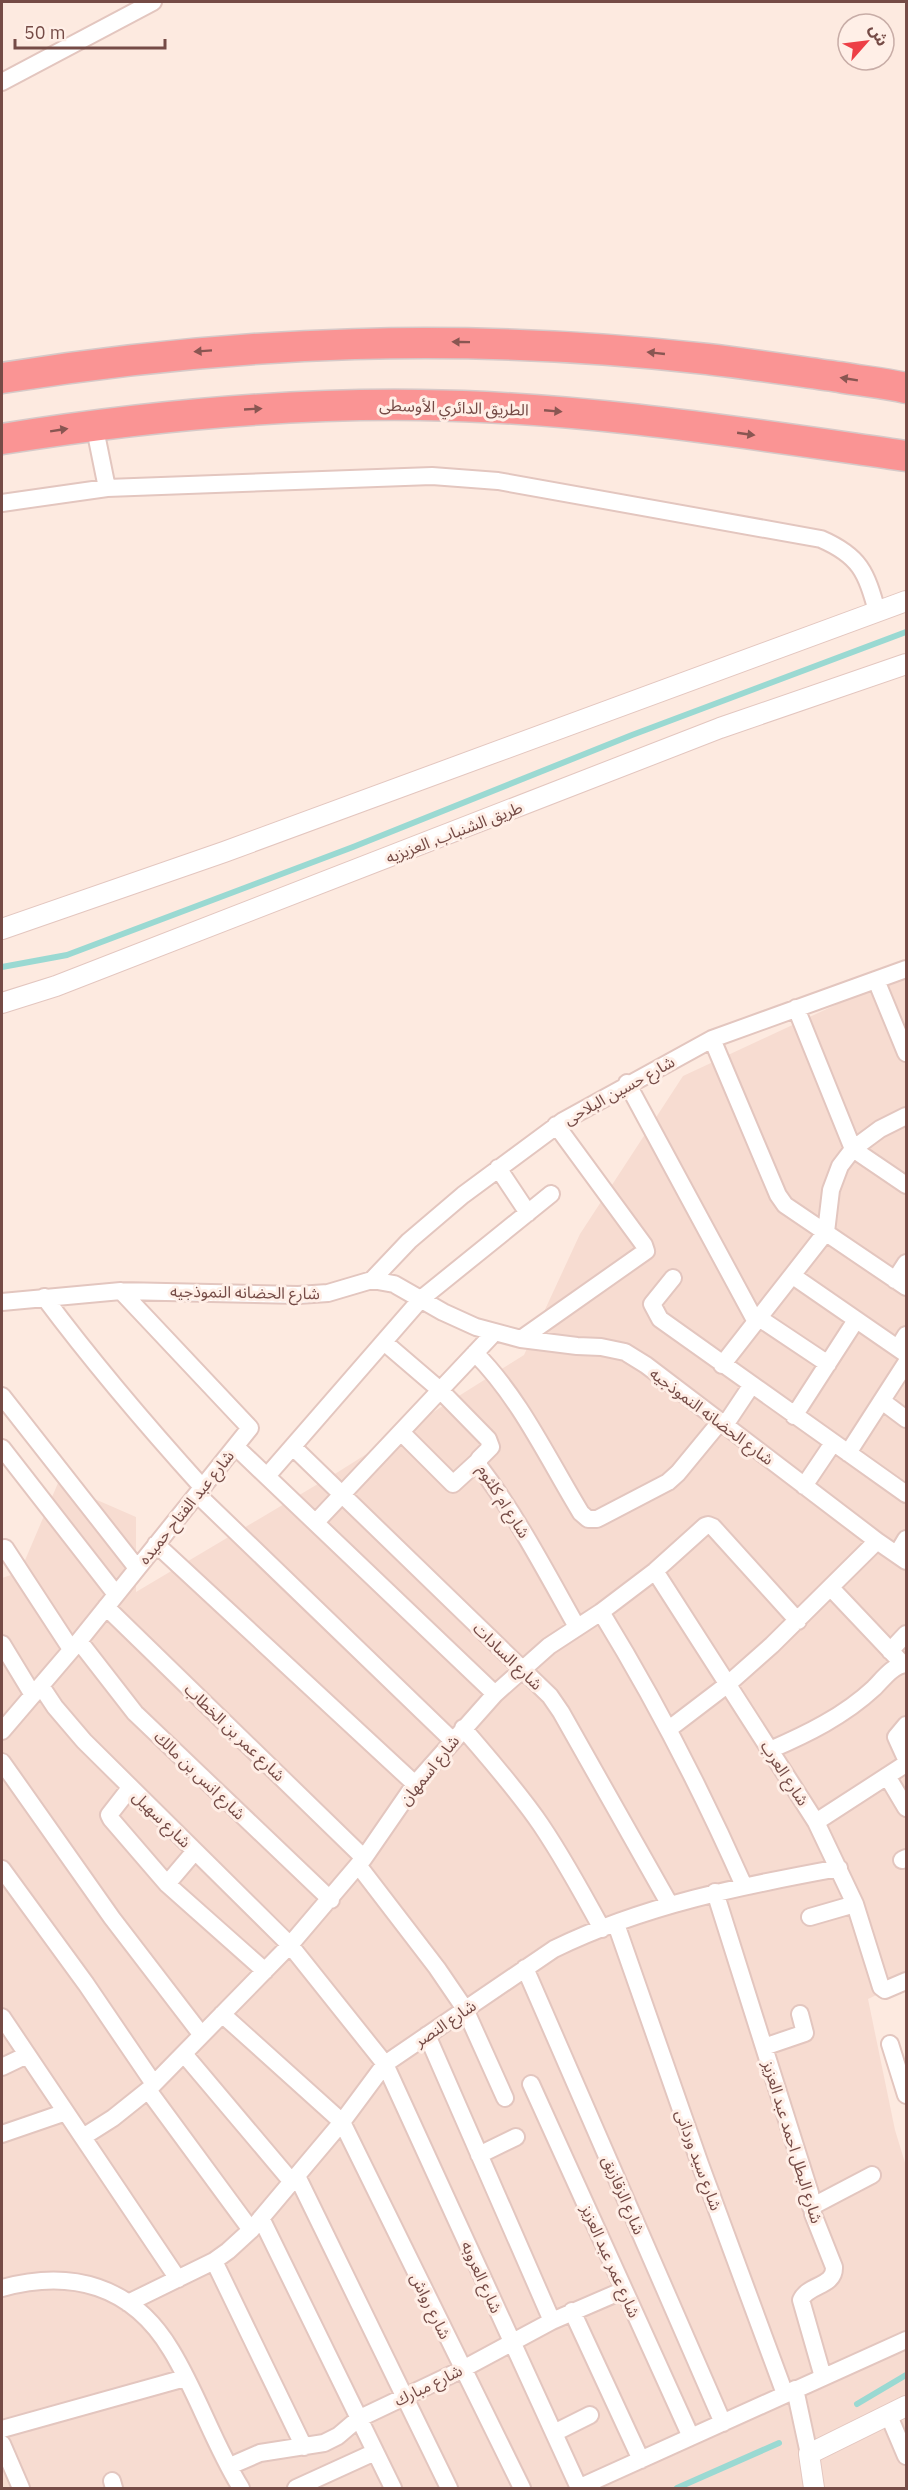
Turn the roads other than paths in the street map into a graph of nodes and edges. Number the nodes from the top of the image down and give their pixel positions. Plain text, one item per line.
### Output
1 (153, 2) edge
2 (2, 82) edge
3 (2, 378) edge
4 (906, 388) edge
5 (94, 424) junction
6 (2, 439) edge
7 (906, 456) edge
8 (107, 488) junction
9 (2, 503) edge
10 (906, 601) edge
11 (877, 611) junction
12 (906, 664) edge
13 (2, 929) edge
14 (906, 969) edge
15 (876, 980) junction
16 (2, 1003) edge
17 (796, 1008) junction
18 (712, 1039) junction
19 (906, 1053) edge
20 (627, 1083) junction
21 (906, 1116) edge
22 (556, 1125) junction
23 (853, 1149) junction
24 (498, 1168) junction
25 (906, 1185) edge
26 (551, 1194) dead end
27 (528, 1213) junction
28 (826, 1232) junction
29 (906, 1263) edge
30 (793, 1276) junction
31 (674, 1278) dead end
32 (372, 1280) junction
33 (901, 1283) edge
34 (121, 1291) junction
35 (44, 1297) junction
36 (421, 1299) junction
37 (2, 1302) edge
38 (758, 1320) junction
39 (856, 1320) junction
40 (494, 1333) junction
41 (521, 1339) junction
42 (384, 1342) junction
43 (903, 1346) edge
44 (475, 1353) junction
45 (828, 1364) junction
46 (906, 1364) edge
47 (722, 1365) junction
48 (751, 1386) junction
49 (440, 1390) junction
50 (2, 1396) edge
51 (882, 1401) junction
52 (794, 1416) junction
53 (906, 1419) edge
54 (722, 1424) junction
55 (401, 1432) junction
56 (833, 1443) junction
57 (236, 1447) junction
58 (293, 1447) junction
59 (2, 1448) edge
60 (848, 1453) junction
61 (477, 1462) junction
62 (267, 1476) junction
63 (804, 1486) junction
64 (200, 1491) junction
65 (342, 1494) junction
66 (906, 1494) edge
67 (316, 1522) junction
68 (906, 1539) edge
69 (877, 1541) junction
70 (156, 1544) junction
71 (5, 1548) dead end
72 (902, 1558) edge
73 (137, 1568) junction
74 (655, 1571) junction
75 (831, 1588) junction
76 (111, 1600) junction
77 (602, 1612) junction
78 (798, 1621) junction
79 (577, 1627) junction
80 (906, 1634) edge
81 (2, 1644) edge
82 (75, 1645) junction
83 (891, 1651) junction
84 (905, 1664) edge
85 (522, 1669) junction
86 (728, 1684) junction
87 (37, 1691) junction
88 (495, 1694) junction
89 (906, 1725) edge
90 (669, 1729) junction
91 (2, 1731) edge
92 (458, 1734) junction
93 (770, 1750) junction
94 (2, 1762) edge
95 (887, 1776) junction
96 (415, 1784) junction
97 (130, 1788) junction
98 (906, 1808) edge
99 (816, 1822) junction
100 (195, 1851) junction
101 (361, 1861) junction
102 (839, 1868) junction
103 (2, 1869) edge
104 (167, 1884) junction
105 (744, 1886) junction
106 (715, 1892) junction
107 (331, 1900) junction
108 (855, 1904) junction
109 (670, 1905) junction
110 (810, 1917) dead end
111 (609, 1927) junction
112 (290, 1945) junction
113 (525, 1968) junction
114 (265, 1971) junction
115 (906, 1982) edge
116 (465, 2009) junction
117 (222, 2014) junction
118 (800, 2014) dead end
119 (2, 2017) edge
120 (201, 2034) junction
121 (427, 2035) junction
122 (890, 2044) dead end
123 (764, 2047) junction
124 (184, 2054) junction
125 (27, 2055) junction
126 (385, 2064) junction
127 (2, 2067) edge
128 (531, 2084) dead end
129 (151, 2087) junction
130 (906, 2095) edge
131 (505, 2098) dead end
132 (66, 2112) junction
133 (342, 2122) junction
134 (2, 2134) edge
135 (83, 2137) junction
136 (516, 2137) dead end
137 (479, 2156) junction
138 (872, 2175) dead end
139 (295, 2179) junction
140 (811, 2206) junction
141 (256, 2224) junction
142 (214, 2261) junction
143 (178, 2278) junction
144 (2, 2288) edge
145 (624, 2290) junction
146 (128, 2302) junction
147 (572, 2311) junction
148 (552, 2321) junction
149 (906, 2340) edge
150 (511, 2342) junction
151 (462, 2370) junction
152 (823, 2377) junction
153 (185, 2378) junction
154 (790, 2392) junction
155 (405, 2396) junction
156 (906, 2406) edge
157 (590, 2415) dead end
158 (889, 2416) junction
159 (358, 2419) junction
160 (723, 2423) junction
161 (2, 2429) edge
162 (554, 2433) junction
163 (691, 2438) junction
164 (2, 2444) edge
165 (304, 2447) junction
166 (375, 2452) junction
167 (809, 2454) junction
168 (906, 2456) edge
169 (641, 2460) junction
170 (230, 2466) junction
171 (21, 2488) edge
172 (241, 2488) edge
173 (297, 2488) edge
174 (393, 2488) edge
175 (449, 2488) edge
176 (522, 2488) edge
177 (579, 2488) edge
178 (814, 2488) edge

1 - 2 street
4 -> 3 highway
6 -> 5 highway, الطريق الدائري الأوسطى
5 -> 7 highway, الطريق الدائري الأوسطى
5 - 8 street
8 - 9 street
8 - 11 street
10 - 11 street
11 - 13 street
12 - 16 street, طريق الشنباب, العزيزيه
14 - 15 street, شارع حسين البلاحى
15 - 17 street, شارع حسين البلاحى
15 - 19 street
17 - 18 street, شارع حسين البلاحى
17 - 23 street
18 - 20 street, شارع حسين البلاحى
18 - 28 street
20 - 22 street, شارع حسين البلاحى
20 - 38 street
21 - 23 street
22 - 24 street, شارع حسين البلاحى
22 - 41 street
23 - 25 street
23 - 28 street
24 - 27 street
24 - 32 street, شارع حسين البلاحى
26 - 27 street
27 - 36 street
28 - 30 street
28 - 33 street
29 - 33 street
30 - 38 street
30 - 39 street
31 - 47 street
32 - 34 street, شارع الحضانه النموذجيه
32 - 36 street, شارع الحضانه النموذجيه
34 - 35 street, شارع الحضانه النموذجيه
34 - 57 street, شارع عبد الفتاح حميده
35 - 37 street, شارع الحضانه النموذجيه
35 - 64 street, شارع سيد وردانى
36 - 40 street, شارع الحضانه النموذجيه
36 - 42 street
38 - 45 street
38 - 47 street
39 - 43 street
39 - 45 street
40 - 41 street, شارع الحضانه النموذجيه
40 - 44 street
41 - 54 street, شارع الحضانه النموذجيه
42 - 49 street, شارع ام كلثوم
42 - 58 street
44 - 49 street
44 - 54 street
45 - 52 street
46 - 51 street
47 - 48 street
48 - 52 street
48 - 54 street
49 - 55 street
49 - 61 street, شارع ام كلثوم
50 - 73 street
51 - 53 street
51 - 60 street
52 - 56 street
54 - 63 street, شارع الحضانه النموذجيه
55 - 61 street
55 - 65 street
56 - 60 street
56 - 63 street
57 - 62 street
57 - 64 street, شارع عبد الفتاح حميده
58 - 62 street
58 - 65 street, شارع السادات
59 - 76 street, شارع عمر بن الخطاب
60 - 66 street
61 - 79 street, شارع ام كلثوم
62 - 67 street
63 - 69 street, شارع الحضانه النموذجيه
64 - 70 street, شارع عبد الفتاح حميده
64 - 92 street, شارع سيد وردانى
65 - 67 street
65 - 85 street, شارع السادات
67 - 88 street
68 - 72 street
69 - 72 street, شارع الحضانه النموذجيه
69 - 75 street
70 - 73 street, شارع عبد الفتاح حميده
70 - 96 street
71 - 82 street, شارع انس بن مالك
73 - 76 street, شارع عبد الفتاح حميده
74 - 77 street, شارع اسمهان
74 - 78 street, شارع اسمهان
74 - 86 street, شارع العرب
75 - 78 street
75 - 83 street
76 - 82 street, شارع عبد الفتاح حميده
76 - 101 street, شارع عمر بن الخطاب
77 - 79 street, شارع اسمهان
77 - 90 street
78 - 86 street
79 - 85 street, شارع اسمهان
80 - 83 street
81 - 87 street, شارع سهيل
82 - 87 street, شارع عبد الفتاح حميده
82 - 107 street, شارع انس بن مالك
83 - 84 street
84 - 93 street
85 - 88 street, شارع اسمهان
85 - 109 street, شارع السادات
86 - 90 street
86 - 93 street, شارع العرب
87 - 91 street, شارع عبد الفتاح حميده
87 - 97 street, شارع سهيل
88 - 92 street, شارع اسمهان
89 - 95 street
90 - 105 street
92 - 96 street, شارع اسمهان
92 - 111 street, شارع سيد وردانى
93 - 99 street, شارع العرب
94 - 120 street
95 - 98 street
95 - 99 street
96 - 101 street, شارع اسمهان
97 - 100 street, شارع سهيل
97 - 104 street
99 - 102 street, شارع العرب
100 - 104 street
100 - 112 street, شارع سهيل
101 - 107 street, شارع اسمهان
101 - 116 street, شارع عمر بن الخطاب
102 - 105 street, شارع النصر
102 - 108 street, شارع العرب
103 - 129 street
104 - 114 street
105 - 106 street, شارع النصر
106 - 109 street, شارع النصر
106 - 123 street, شارع البطل احمد عبد العزيز
107 - 112 street, شارع اسمهان
108 - 110 street
108 - 115 street, شارع العرب
109 - 111 street, شارع النصر
111 - 113 street, شارع النصر
111 - 154 street, شارع سيد وردانى
112 - 114 street, شارع اسمهان
112 - 126 street, شارع سهيل
113 - 116 street, شارع النصر
113 - 160 street, شارع الزقازيق
114 - 117 street, شارع اسمهان
116 - 121 street, شارع النصر
116 - 131 street, شارع عمر بن الخطاب
117 - 120 street, شارع اسمهان
117 - 133 street
118 - 123 street
119 - 125 street
120 - 124 street, شارع اسمهان
121 - 126 street, شارع النصر
121 - 137 street
122 - 130 street
123 - 140 street, شارع البطل احمد عبد العزيز
124 - 129 street, شارع اسمهان
124 - 139 street
125 - 127 street
125 - 132 street
126 - 133 street, شارع النصر
126 - 150 street, شارع العروبه
128 - 145 street, شارع عمر عبد العزيز
129 - 135 street, شارع اسمهان
129 - 141 street
132 - 134 street
132 - 135 street
133 - 139 street, شارع النصر
133 - 151 street, شارع رواش
135 - 143 street
136 - 137 street
137 - 148 street
138 - 140 street
139 - 141 street, شارع النصر
139 - 155 street
140 - 152 street, شارع البطل احمد عبد العزيز
141 - 142 street, شارع النصر
141 - 159 street
142 - 143 street, شارع النصر
142 - 165 street
143 - 146 street, شارع النصر
144 - 146 street
145 - 147 street, شارع مبارك
145 - 163 street, شارع عمر عبد العزيز
146 - 153 street
147 - 148 street, شارع مبارك
147 - 169 street
148 - 150 street, شارع مبارك
149 - 152 street
150 - 151 street, شارع مبارك
150 - 162 street, شارع العروبه
151 - 155 street, شارع مبارك
151 - 176 street, شارع رواش
152 - 154 street
153 - 161 street
153 - 170 street
154 - 160 street
154 - 167 street, شارع سيد وردانى
155 - 159 street, شارع مبارك
155 - 175 street
156 - 158 street
157 - 162 street
158 - 167 street
158 - 168 street
159 - 165 street, شارع مبارك
159 - 166 street
160 - 163 street
162 - 177 street, شارع العروبه
163 - 169 street
164 - 171 street
165 - 170 street, شارع مبارك
166 - 173 street
166 - 174 street
167 - 178 street
169 - 177 street
170 - 172 street

